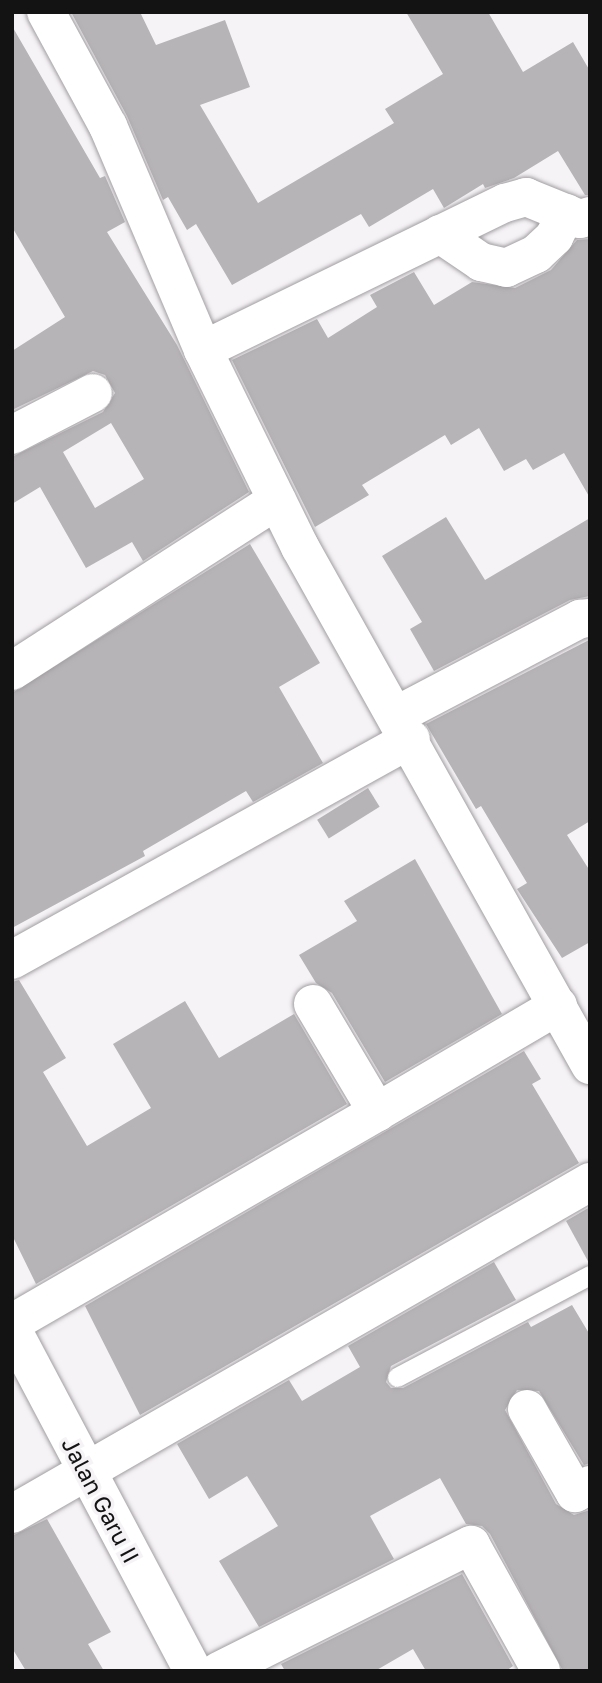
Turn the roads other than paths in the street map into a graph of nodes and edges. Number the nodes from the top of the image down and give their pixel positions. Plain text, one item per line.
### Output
1 (46, 12) edge
2 (578, 214) edge
3 (440, 234) junction
4 (203, 350) junction
5 (93, 393) dead end
6 (12, 435) edge
7 (277, 500) junction
8 (590, 618) edge
9 (12, 671) edge
10 (404, 727) junction
11 (12, 960) edge
12 (313, 1004) dead end
13 (558, 1006) junction
14 (590, 1065) edge
15 (377, 1112) junction
16 (590, 1182) edge
17 (590, 1275) edge
18 (12, 1323) edge
19 (12, 1329) edge
20 (397, 1377) dead end
21 (527, 1409) dead end
22 (84, 1470) junction
23 (590, 1485) edge
24 (12, 1514) edge
25 (193, 1671) edge
26 (219, 1671) edge
27 (541, 1671) edge

1 - 4 street
2 - 3 street
2 - 3 street
3 - 4 street
4 - 7 street
5 - 6 street
7 - 9 street
7 - 10 street
8 - 10 street
10 - 11 street
10 - 13 street
12 - 15 street
13 - 14 street
13 - 15 street
15 - 18 street
16 - 22 street
17 - 20 lane
19 - 22 street, Jalan Garu II
21 - 23 street
22 - 24 street
22 - 25 street, Jalan Garu II
26 - 27 street

